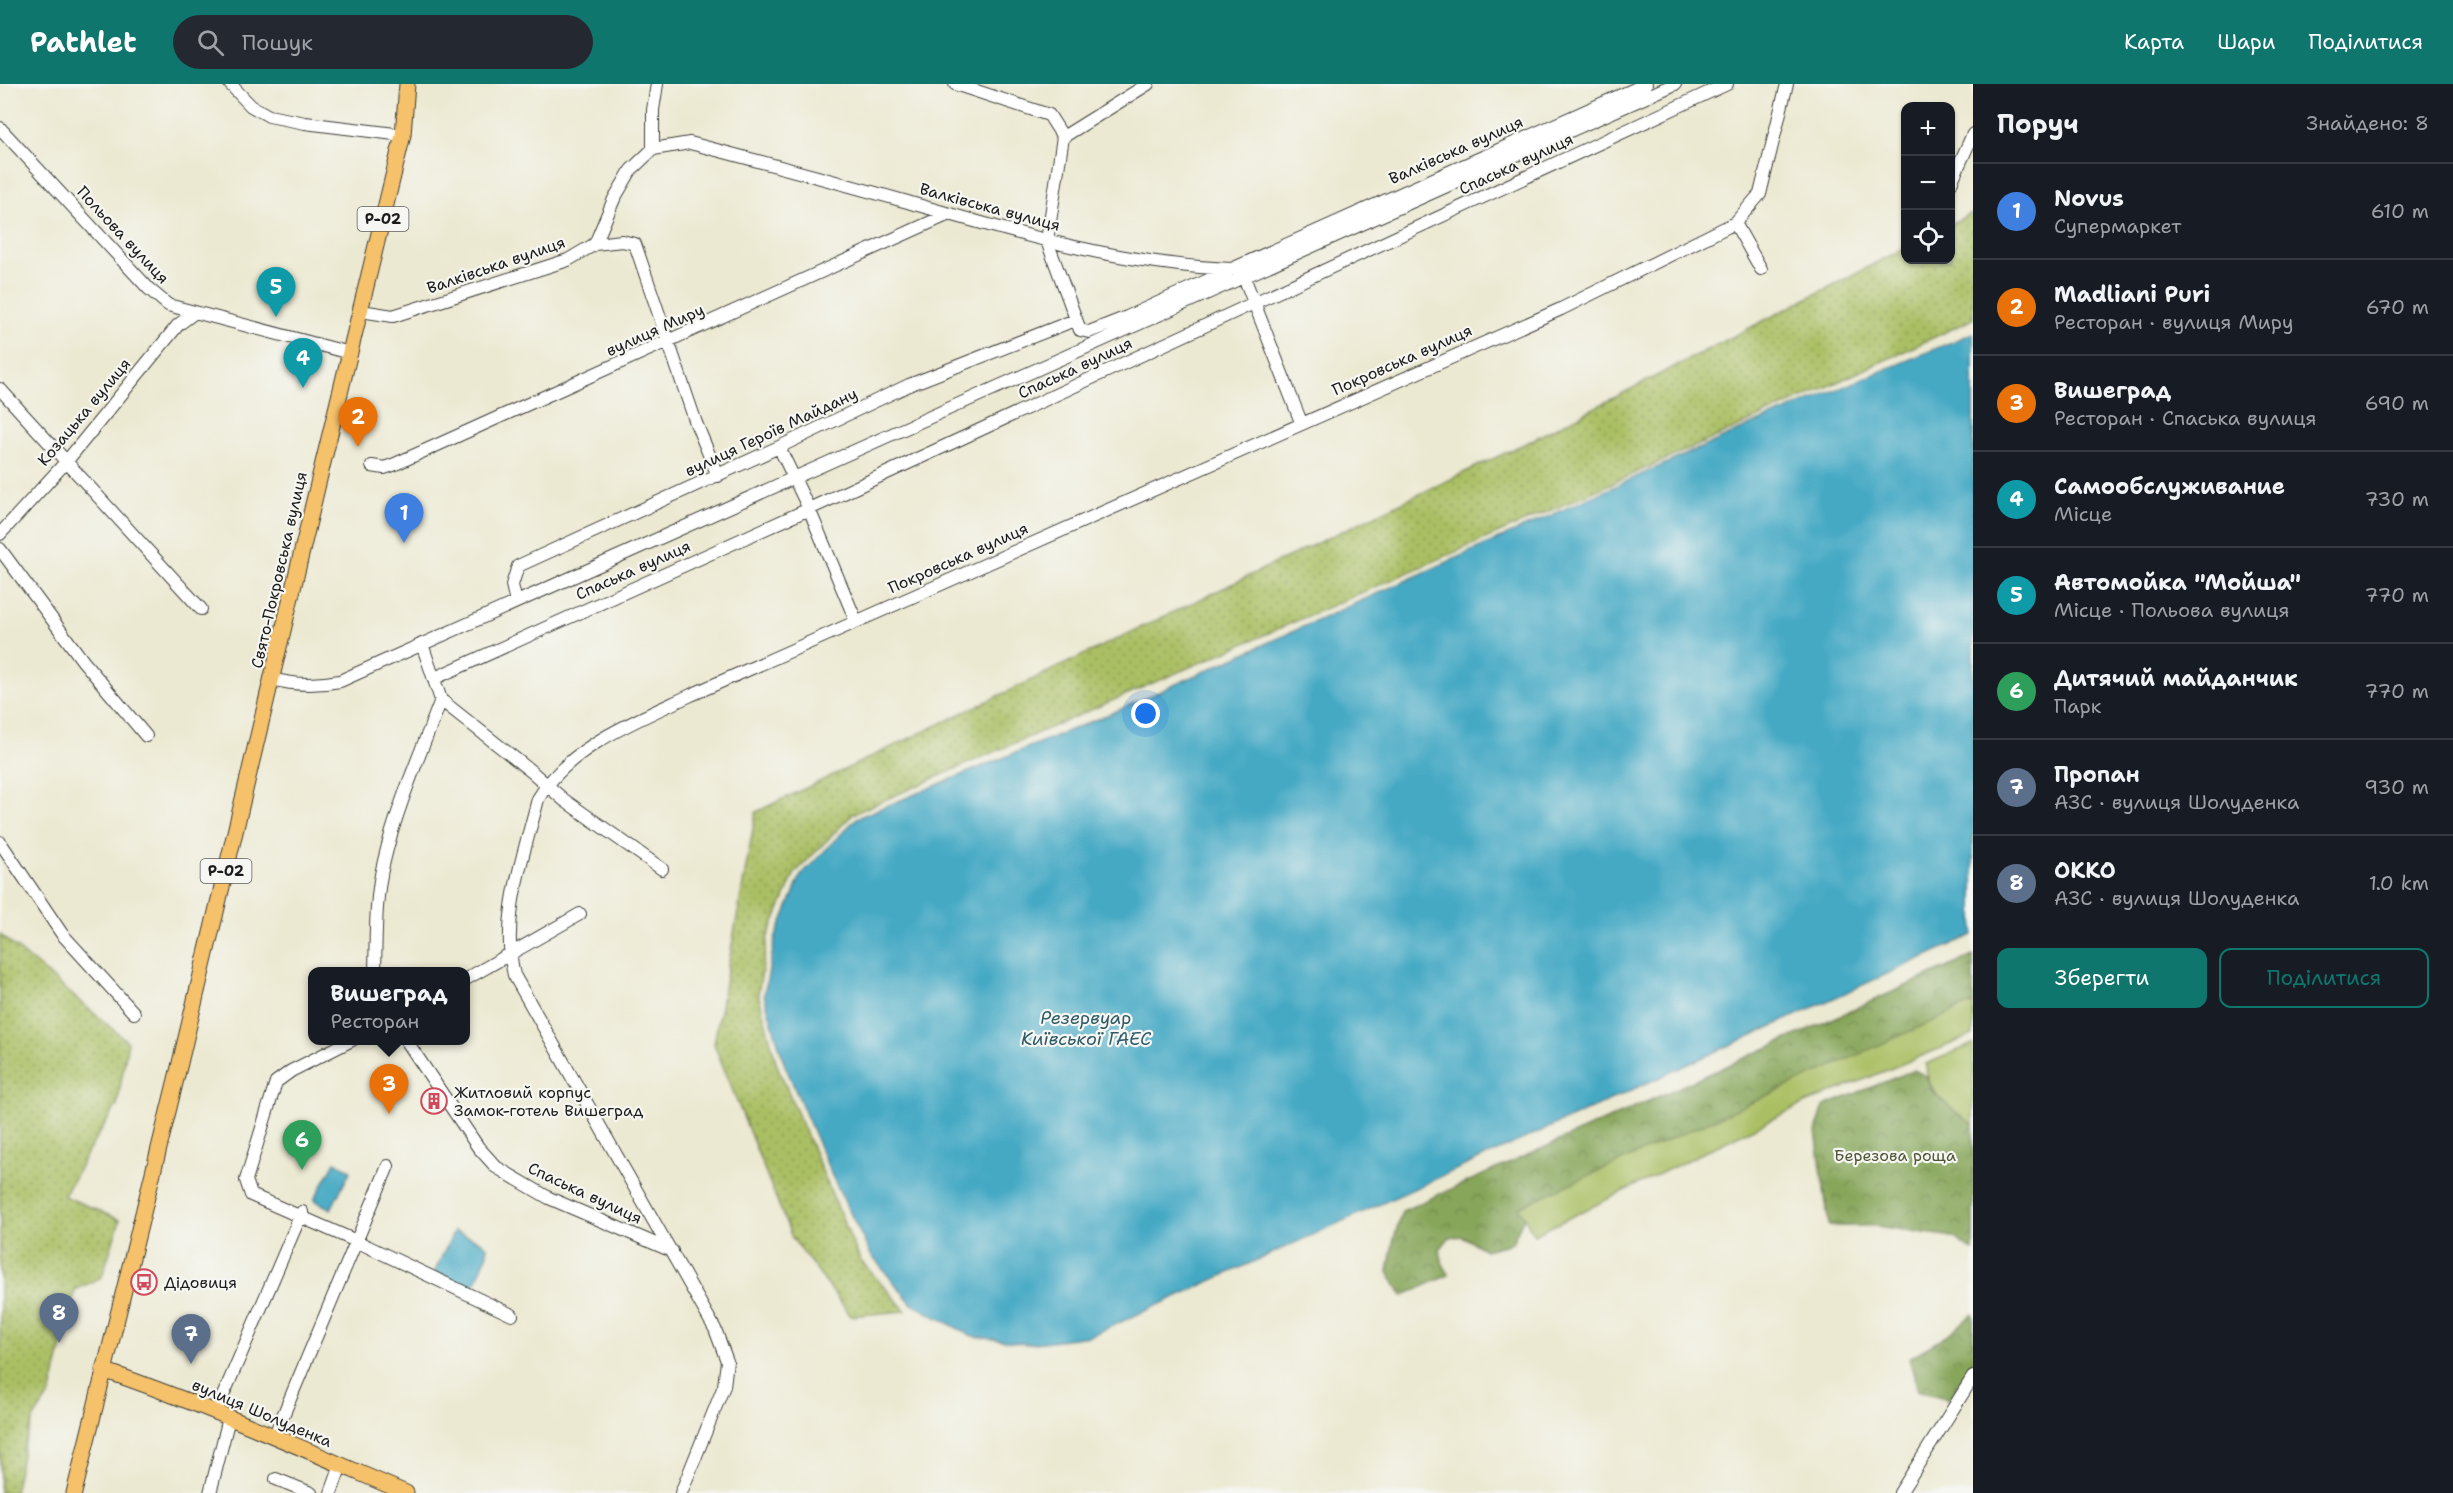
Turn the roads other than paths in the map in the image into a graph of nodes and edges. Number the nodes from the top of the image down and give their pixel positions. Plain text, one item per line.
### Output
1 (230, 84) edge
2 (407, 84) edge
3 (657, 84) edge
4 (955, 84) edge
5 (1148, 84) edge
6 (1646, 84) edge
7 (1727, 84) edge
8 (1787, 84) edge
9 (1670, 85) edge
10 (0, 128) edge
11 (1973, 134) edge
12 (403, 135) junction
13 (1063, 137) junction
14 (653, 149) junction
15 (1955, 174) edge
16 (1424, 190) junction
17 (949, 214) junction
18 (1735, 222) junction
19 (1047, 240) junction
20 (595, 244) junction
21 (1232, 269) junction
22 (1761, 269) dead end
23 (1244, 277) junction
24 (1255, 304) junction
25 (361, 311) junction
26 (194, 314) junction
27 (1075, 320) junction
28 (1129, 322) junction
29 (668, 342) junction
30 (350, 353) junction
31 (0, 389) edge
32 (1301, 422) junction
33 (779, 447) junction
34 (66, 462) junction
35 (372, 466) dead end
36 (718, 476) junction
37 (794, 477) junction
38 (809, 509) junction
39 (0, 534) edge
40 (0, 549) edge
41 (516, 602) junction
42 (201, 609) dead end
43 (856, 621) junction
44 (422, 644) junction
45 (435, 678) junction
46 (272, 679) junction
47 (441, 700) junction
48 (146, 735) dead end
49 (546, 785) junction
50 (0, 842) edge
51 (662, 869) dead end
52 (580, 914) dead end
53 (509, 954) junction
54 (375, 967) edge
55 (470, 976) edge
56 (134, 1013) dead end
57 (344, 1045) edge
58 (409, 1045) edge
59 (388, 1166) dead end
60 (301, 1214) junction
61 (356, 1241) junction
62 (675, 1256) junction
63 (512, 1315) dead end
64 (103, 1370) junction
65 (1973, 1377) edge
66 (222, 1415) junction
67 (274, 1437) junction
68 (341, 1465) junction
69 (276, 1479) dead end
70 (74, 1493) edge
71 (210, 1493) edge
72 (310, 1493) edge
73 (331, 1493) edge
74 (406, 1493) edge
75 (681, 1493) edge
76 (1900, 1493) edge

1 - 12 street
2 - 12 main road, Свято-Покровська вулиця / Р-02
3 - 14 street
4 - 13 street
5 - 13 street
6 - 16 street, Валківська вулиця
7 - 24 street, Спаська вулиця
8 - 18 street, Покровська вулиця
9 - 16 street, Спаська вулиця
10 - 26 street, Польова вулиця
11 - 15 street
12 - 25 main road, Свято-Покровська вулиця / Р-02
13 - 19 street
14 - 17 street, Валківська вулиця
14 - 20 street
16 - 21 street, Валківська вулиця
16 - 23 street, Спаська вулиця
17 - 19 street, Валківська вулиця
17 - 29 street, вулиця Миру
18 - 22 street
18 - 32 street, Покровська вулиця
19 - 21 street, Валківська вулиця
19 - 27 street
20 - 25 street, Валківська вулиця
20 - 29 street
21 - 28 street
23 - 24 street
23 - 28 street, Спаська вулиця
24 - 32 street
24 - 38 street, Спаська вулиця
25 - 30 main road, Свято-Покровська вулиця / Р-02
26 - 30 street, Польова вулиця
26 - 34 street, Козацька вулиця
27 - 28 street
27 - 33 street, вулиця Героїв Майдану
28 - 37 street, Спаська вулиця
29 - 35 street, вулиця Миру
29 - 36 street
30 - 46 main road, Свято-Покровська вулиця / Р-02
31 - 34 street
32 - 43 street, Покровська вулиця
33 - 36 street, вулиця Героїв Майдану
33 - 37 street
34 - 39 street, Козацька вулиця
34 - 42 street
36 - 41 street, вулиця Героїв Майдану
37 - 38 street
37 - 41 street, Спаська вулиця
38 - 43 street
38 - 45 street, Спаська вулиця
40 - 48 street
41 - 44 street, Спаська вулиця
43 - 49 street, Покровська вулиця
44 - 45 street
44 - 46 street, Спаська вулиця
45 - 47 street
46 - 64 main road, Свято-Покровська вулиця / Р-02
47 - 49 street
47 - 54 street
49 - 51 street
49 - 53 street, Покровська вулиця
50 - 56 street
52 - 53 street
53 - 55 street
53 - 62 street, Покровська вулиця
57 - 60 street
58 - 62 street, Спаська вулиця
59 - 61 street
60 - 61 street
60 - 66 street
61 - 63 street
61 - 67 street
62 - 75 street, Покровська вулиця
64 - 66 main road, вулиця Шолуденка
64 - 70 main road, Р-02
65 - 76 street
66 - 67 main road, вулиця Шолуденка
66 - 71 street
67 - 68 main road, вулиця Шолуденка
68 - 73 street
68 - 74 main road, вулиця Шолуденка
69 - 72 street

